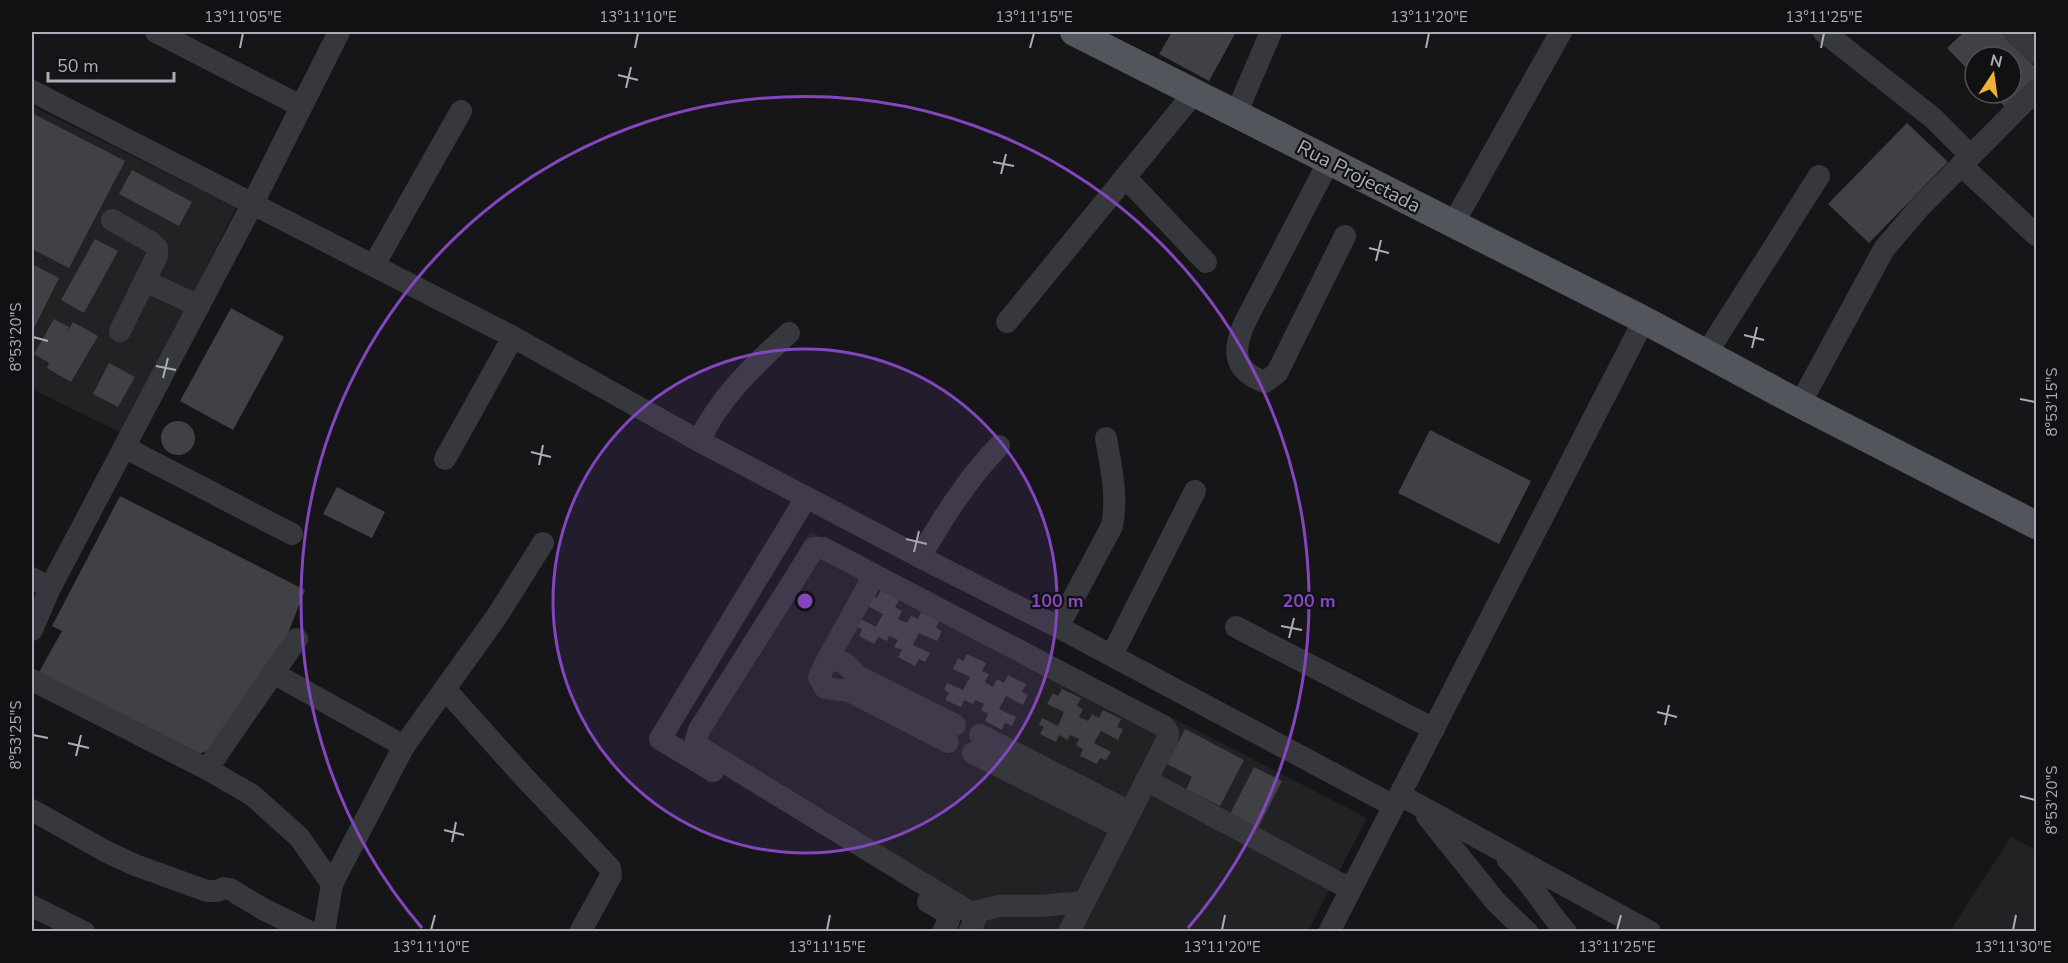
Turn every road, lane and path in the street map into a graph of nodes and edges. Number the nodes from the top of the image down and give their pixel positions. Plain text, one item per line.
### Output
1 (156, 32) edge
2 (339, 32) edge
3 (1074, 32) edge
4 (1271, 32) edge
5 (1561, 32) edge
6 (1824, 32) edge
7 (2014, 32) edge
8 (2037, 53) edge
9 (2037, 90) edge
10 (32, 91) edge
11 (1194, 93) junction
12 (301, 106) junction
13 (461, 111) dead end
14 (1236, 114) junction
15 (1966, 160) junction
16 (1329, 161) junction
17 (1819, 177) dead end
18 (1126, 178) junction
19 (253, 203) junction
20 (112, 220) dead end
21 (1453, 224) junction
22 (2037, 235) edge
23 (1345, 236) dead end
24 (1206, 262) dead end
25 (374, 265) junction
26 (145, 281) junction
27 (199, 306) junction
28 (1644, 320) junction
29 (1007, 322) dead end
30 (120, 331) dead end
31 (789, 333) dead end
32 (513, 337) junction
33 (1706, 354) junction
34 (1800, 404) junction
35 (1106, 438) dead end
36 (699, 441) junction
37 (999, 446) dead end
38 (124, 447) junction
39 (445, 459) dead end
40 (1195, 490) dead end
41 (806, 498) junction
42 (2037, 525) edge
43 (292, 534) dead end
44 (543, 543) dead end
45 (920, 557) junction
46 (874, 575) junction
47 (41, 583) edge
48 (1058, 627) junction
49 (1236, 627) dead end
50 (32, 630) edge
51 (297, 639) dead end
52 (1112, 655) junction
53 (273, 673) junction
54 (32, 680) edge
55 (445, 689) junction
56 (1434, 729) junction
57 (404, 746) junction
58 (207, 769) junction
59 (1146, 780) junction
60 (1397, 800) junction
61 (32, 810) edge
62 (1126, 820) junction
63 (1489, 843) junction
64 (332, 884) junction
65 (1350, 889) junction
66 (1084, 902) junction
67 (32, 906) edge
68 (970, 922) edge
69 (84, 932) edge
70 (310, 932) edge
71 (324, 932) edge
72 (580, 932) edge
73 (943, 932) edge
74 (1069, 932) edge
75 (1329, 932) edge
76 (1527, 932) edge
77 (1566, 932) edge
78 (1650, 932) edge

1 - 12 street
2 - 12 street
3 - 11 main road, Rua Projectada
4 - 14 street
5 - 21 street
6 - 15 street
7 - 8 street
9 - 15 street
10 - 19 street
11 - 14 main road, Rua Projectada
11 - 18 street
12 - 19 street
13 - 25 street
14 - 16 main road, Rua Projectada
15 - 22 street
15 - 34 street
16 - 21 main road, Rua Projectada
16 - 23 street
17 - 33 street
18 - 24 street
18 - 29 street
19 - 25 street
19 - 27 street
20 - 26 street
21 - 28 main road, Rua Projectada
25 - 32 street
26 - 27 street
26 - 30 street
27 - 38 street
28 - 33 main road, Rua Projectada
28 - 56 street
31 - 36 street
32 - 36 street
32 - 39 street
33 - 34 main road, Rua Projectada
34 - 42 main road, Rua Projectada
35 - 48 street
36 - 41 street
37 - 45 street
38 - 43 street
38 - 47 street
40 - 52 street
41 - 45 street
41 - 73 street
44 - 55 street
45 - 48 street
46 - 59 street
46 - 62 street
46 - 68 street
47 - 50 street
48 - 52 street
49 - 56 street
51 - 53 street
52 - 60 street
53 - 57 street
53 - 58 street
54 - 58 street
55 - 57 street
55 - 72 street
56 - 60 street
57 - 64 street
58 - 64 street
59 - 62 street
59 - 65 street
60 - 63 street
60 - 65 street
60 - 76 street
61 - 70 street
62 - 66 street
63 - 77 street
63 - 78 street
64 - 71 street
65 - 75 street
66 - 68 street
66 - 74 street
67 - 69 street

